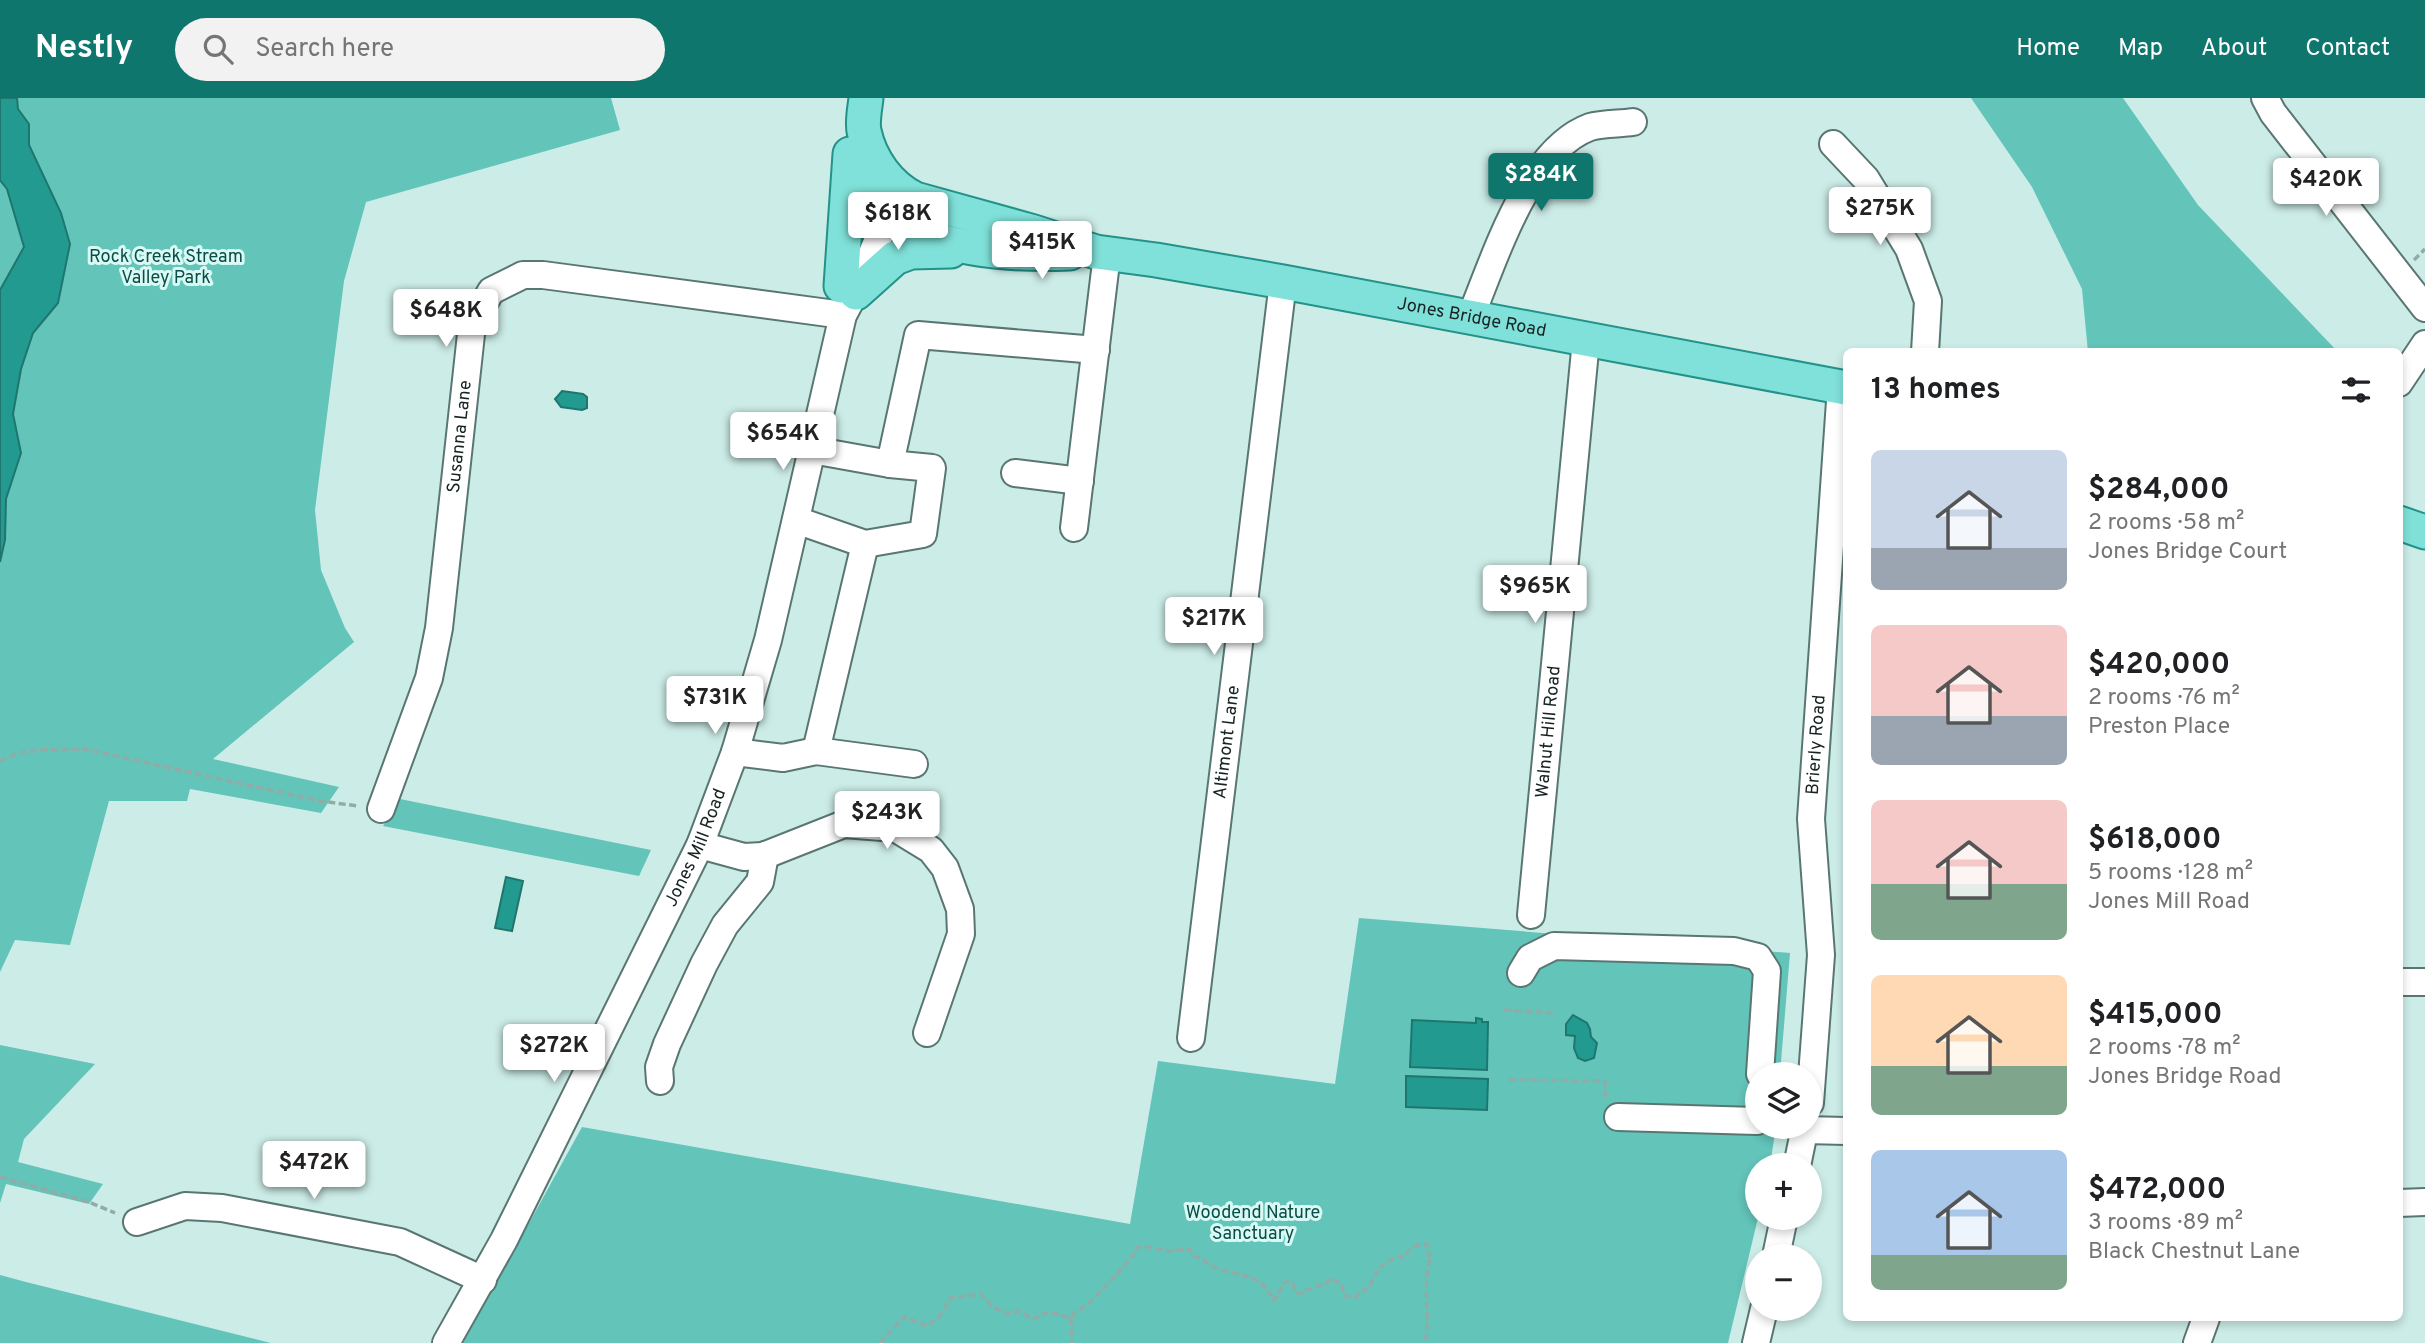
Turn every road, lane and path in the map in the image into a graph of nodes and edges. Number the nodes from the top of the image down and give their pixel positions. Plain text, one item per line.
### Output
1 (852, 98) edge
2 (866, 98) edge
3 (2265, 98) edge
4 (1633, 122) dead end
5 (851, 138) junction
6 (1833, 144) dead end
7 (888, 205) junction
8 (2425, 249) edge
9 (989, 252) junction
10 (1102, 253) junction
11 (2411, 263) dead end
12 (1283, 282) junction
13 (847, 298) junction
14 (2425, 308) edge
15 (1470, 318) junction
16 (1586, 340) junction
17 (2425, 344) edge
18 (1925, 348) edge
19 (1096, 350) junction
20 (2403, 377) edge
21 (1843, 388) edge
22 (1843, 401) edge
23 (812, 450) junction
24 (890, 464) junction
25 (1015, 473) dead end
26 (1080, 481) junction
27 (796, 520) junction
28 (2403, 524) edge
29 (1074, 528) dead end
30 (2425, 532) edge
31 (865, 544) junction
32 (816, 751) junction
33 (735, 752) junction
34 (0, 761) edge
35 (914, 764) dead end
36 (381, 809) joint
37 (700, 845) junction
38 (765, 855) junction
39 (1531, 915) dead end
40 (1521, 974) dead end
41 (2403, 982) edge
42 (2425, 982) edge
43 (1504, 1010) dead end
44 (1555, 1013) dead end
45 (927, 1033) dead end
46 (1191, 1038) dead end
47 (1761, 1062) edge
48 (1812, 1062) edge
49 (1509, 1080) dead end
50 (660, 1081) dead end
51 (1618, 1117) joint
52 (1745, 1121) edge
53 (1822, 1130) edge
54 (1843, 1131) edge
55 (0, 1177) edge
56 (2425, 1202) edge
57 (2403, 1203) edge
58 (137, 1222) joint
59 (483, 1280) junction
60 (1071, 1318) junction
61 (1761, 1321) edge
62 (2205, 1321) edge
63 (446, 1343) edge
64 (880, 1343) edge
65 (1072, 1343) edge
66 (1425, 1343) edge
67 (1756, 1343) edge
68 (2197, 1343) edge

1 - 5 main road
2 - 7 main road
3 - 14 street
4 - 15 street
5 - 7 main road
5 - 13 main road
6 - 18 street
7 - 9 main road, Jones Bridge Road
7 - 10 main road, Jones Bridge Road
7 - 13 street, Jones Mill Road
8 - 11 path
9 - 10 main road, Jones Bridge Road
9 - 13 main road
10 - 12 main road, Jones Bridge Road
10 - 19 street
12 - 15 main road, Jones Bridge Road
12 - 46 street, Altimont Lane
13 - 23 street, Jones Mill Road
13 - 36 street, Susanna Lane
15 - 16 main road, Jones Bridge Road
16 - 21 main road, Jones Bridge Road
16 - 39 street, Walnut Hill Road
17 - 20 street
19 - 24 street
19 - 26 street
22 - 48 street, Brierly Road
23 - 24 street
23 - 27 street, Jones Mill Road
24 - 31 street
25 - 26 street
26 - 29 street
27 - 31 street
27 - 33 street, Jones Mill Road
28 - 30 main road
31 - 32 street
32 - 33 street
32 - 35 street
33 - 37 street, Jones Mill Road
34 - 36 path
37 - 38 street
37 - 59 street, Jones Mill Road
38 - 45 street
38 - 50 street
40 - 47 street
41 - 42 street
43 - 44 path
49 - 51 path
51 - 52 street
53 - 54 street
55 - 58 path
56 - 57 street
58 - 59 street
59 - 63 street, Jones Mill Road
60 - 64 path
60 - 65 path
60 - 66 path
61 - 67 street
62 - 68 street

